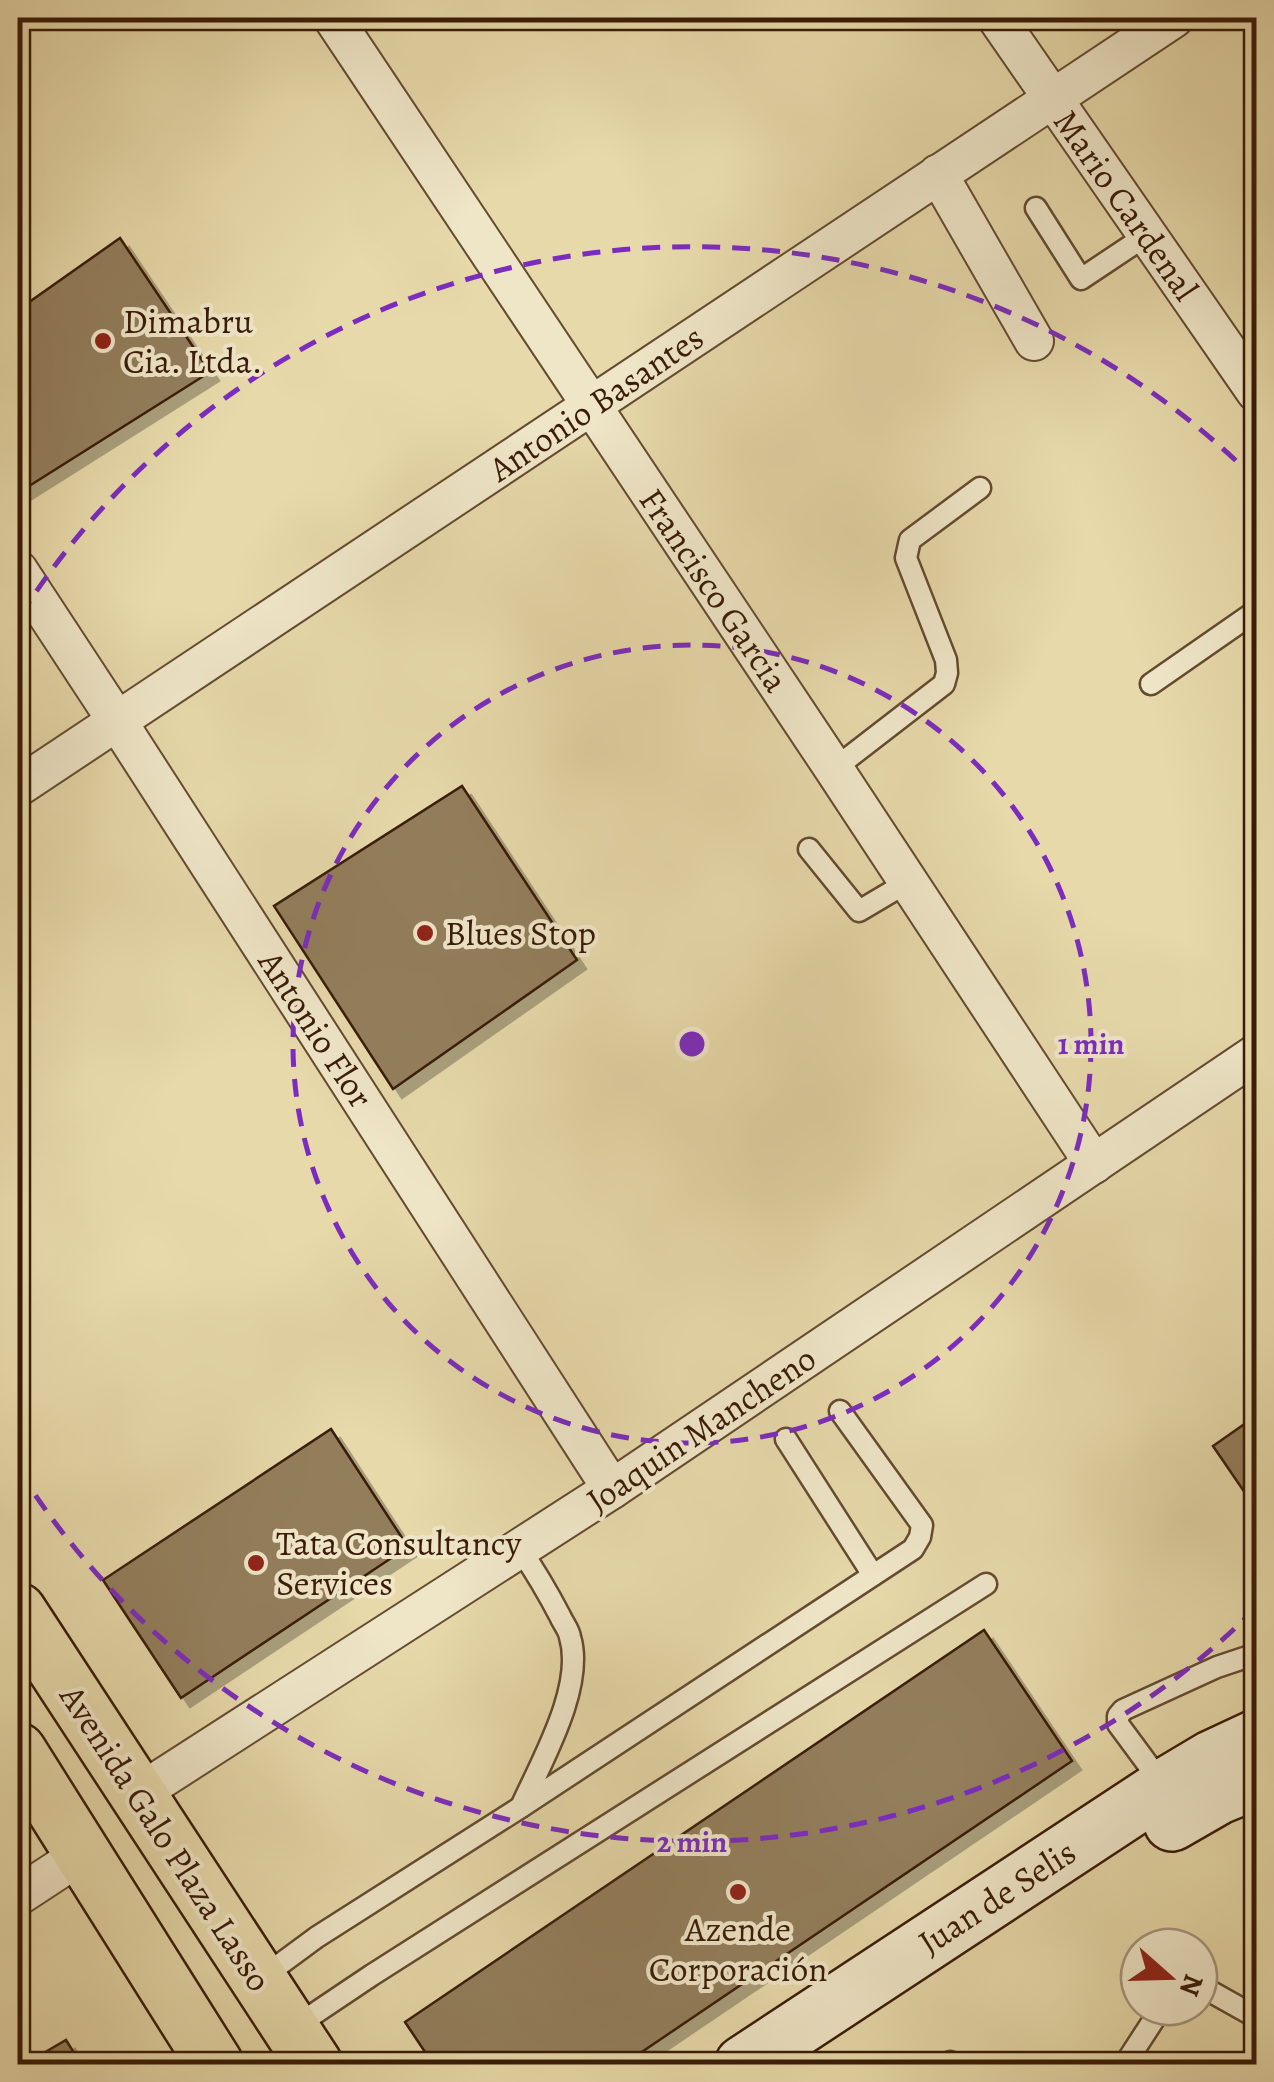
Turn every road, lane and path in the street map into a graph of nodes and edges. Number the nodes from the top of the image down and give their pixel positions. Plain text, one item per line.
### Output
1 (333, 18) edge
2 (998, 18) edge
3 (1174, 18) edge
4 (1052, 98) junction
5 (938, 174) junction
6 (1036, 208) dead end
7 (1147, 236) junction
8 (1034, 341) dead end
9 (1256, 392) edge
10 (591, 406) junction
11 (980, 488) dead end
12 (18, 570) edge
13 (1256, 611) edge
14 (1151, 684) dead end
15 (117, 721) junction
16 (834, 769) junction
17 (18, 787) edge
18 (809, 850) dead end
19 (908, 882) junction
20 (1256, 1054) edge
21 (1094, 1164) junction
22 (840, 1411) dead end
23 (786, 1439) dead end
24 (612, 1490) junction
25 (520, 1549) junction
26 (873, 1576) junction
27 (986, 1584) dead end
28 (18, 1611) edge
29 (1256, 1654) edge
30 (1256, 1738) edge
31 (20, 1762) edge
32 (1256, 1781) edge
33 (1164, 1786) junction
34 (138, 1794) junction
35 (521, 1807) junction
36 (82, 1854) junction
37 (18, 1896) edge
38 (259, 1980) junction
39 (1219, 1996) edge
40 (1256, 2017) edge
41 (1149, 2027) edge
42 (303, 2047) edge
43 (215, 2064) edge
44 (744, 2064) edge
45 (812, 2064) edge
46 (1124, 2064) edge

1 - 10 street, Francisco Garcia
2 - 4 street, Mario Cardenal
3 - 4 street, Antonio Basantes
4 - 5 street, Antonio Basantes
4 - 7 street, Mario Cardenal
5 - 8 street
5 - 10 street, Antonio Basantes
6 - 7 lane
7 - 9 street, Mario Cardenal
10 - 15 street, Antonio Basantes
10 - 16 street, Francisco Garcia
11 - 16 lane
12 - 15 street, Antonio Flor
13 - 14 lane
15 - 17 street, Antonio Basantes
15 - 24 street, Antonio Flor
16 - 19 street, Francisco Garcia
18 - 19 lane
19 - 21 street, Francisco Garcia
20 - 21 street, Joaquin Mancheno
21 - 24 street, Joaquin Mancheno
22 - 26 lane
23 - 26 lane
24 - 25 street, Joaquin Mancheno
25 - 34 street, Joaquin Mancheno
25 - 35 lane
26 - 35 lane
27 - 42 lane
28 - 34 main road, Avenida Galo Plaza Lasso
29 - 33 lane
30 - 33 main road, Juan de Selis
31 - 36 main road
32 - 45 main road, Juan de Selis
33 - 44 main road, Juan de Selis
34 - 38 main road, Avenida Galo Plaza Lasso
35 - 38 lane
36 - 37 street
36 - 43 main road
38 - 42 main road, Avenida Galo Plaza Lasso
39 - 40 lane
41 - 46 lane

